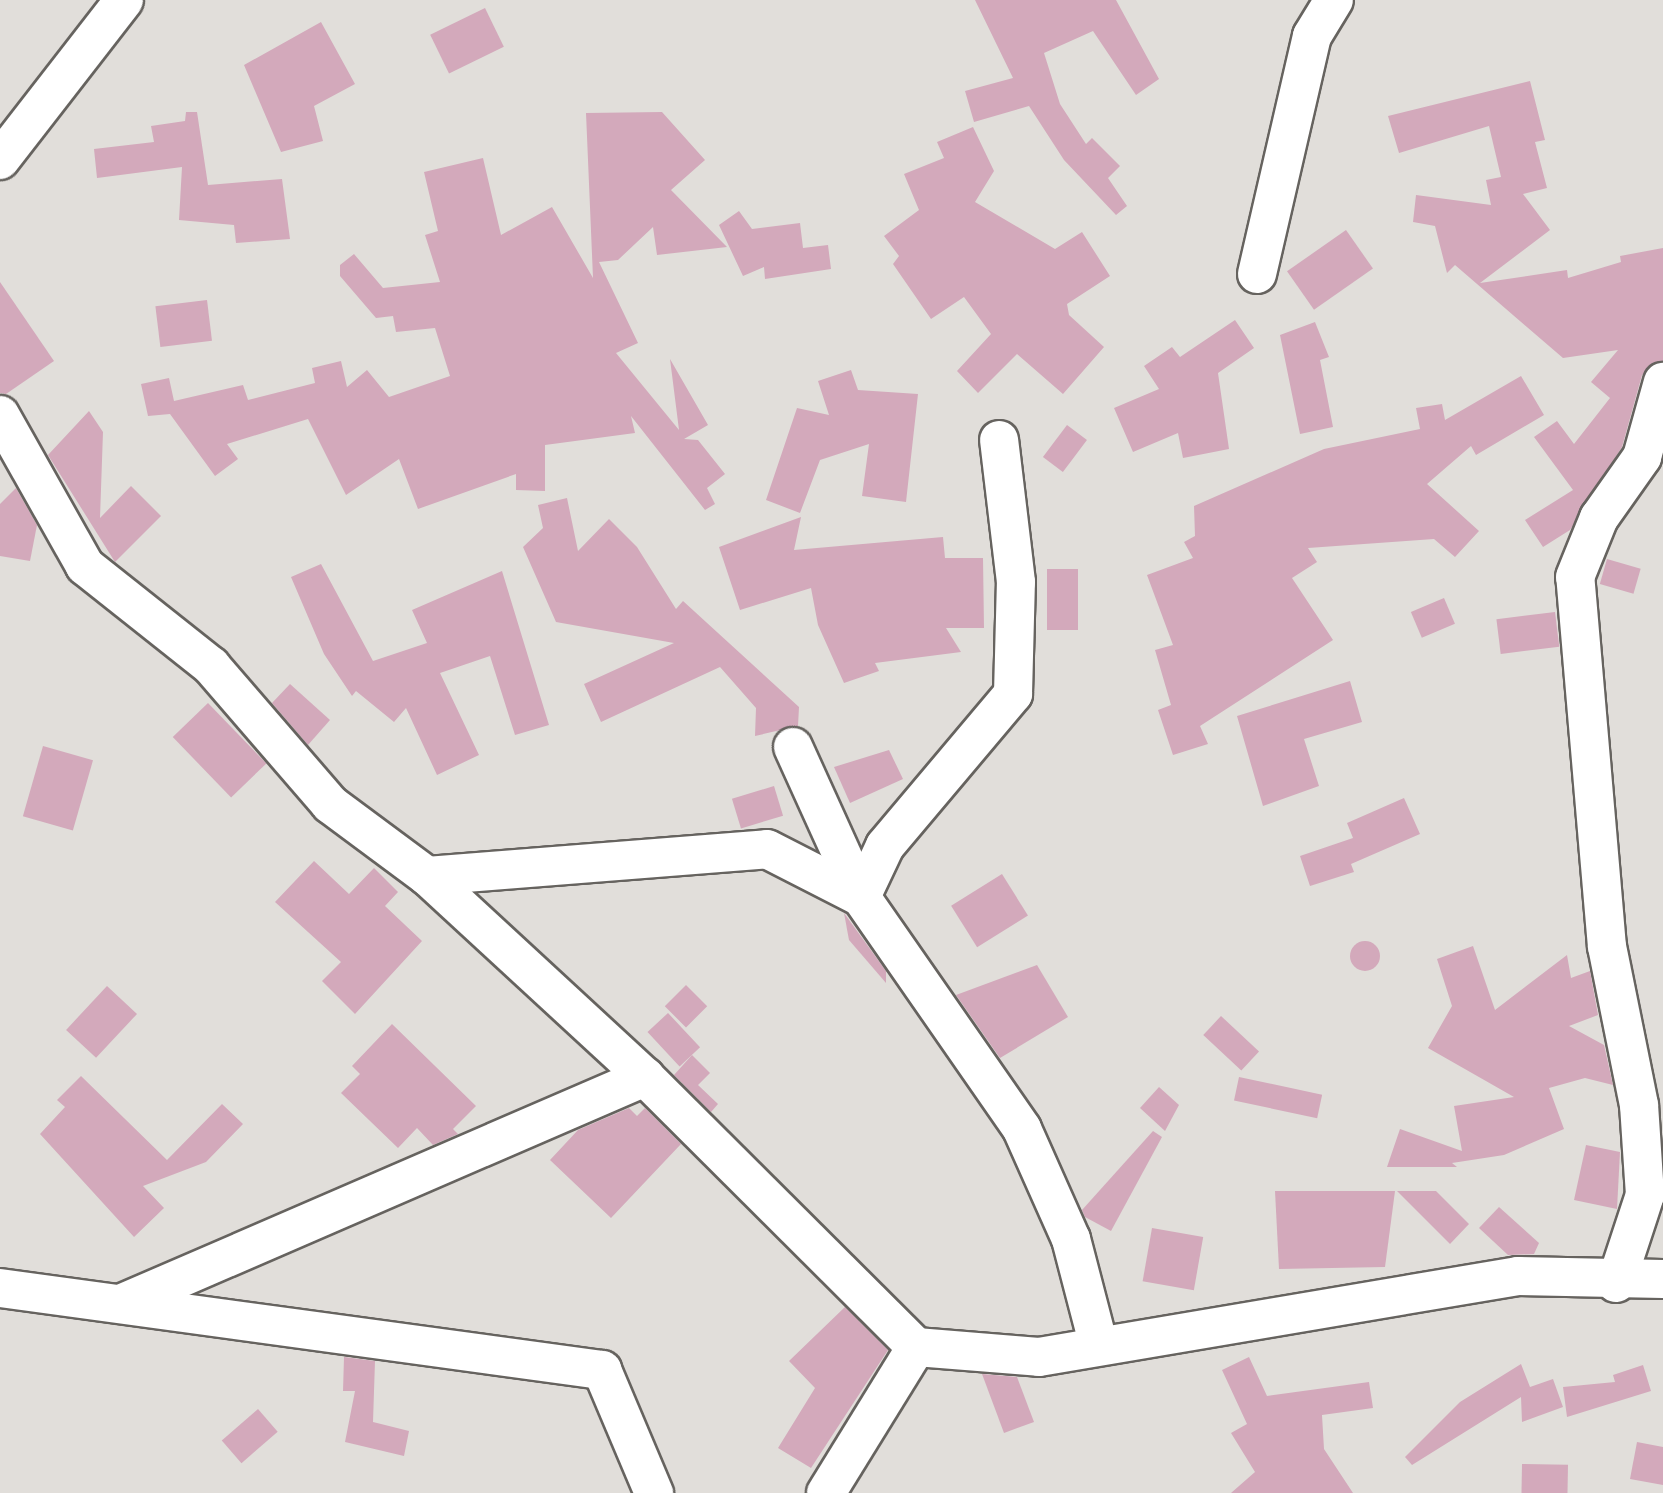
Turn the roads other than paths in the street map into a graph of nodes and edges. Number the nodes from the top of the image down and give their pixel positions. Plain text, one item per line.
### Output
1 (124, 0) edge
2 (1334, 0) edge
3 (0, 160) edge
4 (1257, 274) dead end
5 (1663, 382) edge
6 (0, 415) edge
7 (999, 440) dead end
8 (793, 747) dead end
9 (427, 876) junction
10 (861, 897) junction
11 (645, 1077) junction
12 (1663, 1279) edge
13 (1616, 1283) junction
14 (0, 1288) edge
15 (125, 1302) junction
16 (1098, 1343) junction
17 (916, 1347) junction
18 (654, 1493) edge
19 (826, 1493) edge

1 - 3 street
2 - 4 street
5 - 13 street
6 - 9 street
7 - 10 street
8 - 10 street
9 - 10 street
9 - 11 street
10 - 16 street
11 - 15 street
11 - 17 street
12 - 13 street
13 - 16 street
14 - 15 street
15 - 18 street
16 - 17 street
17 - 19 street

